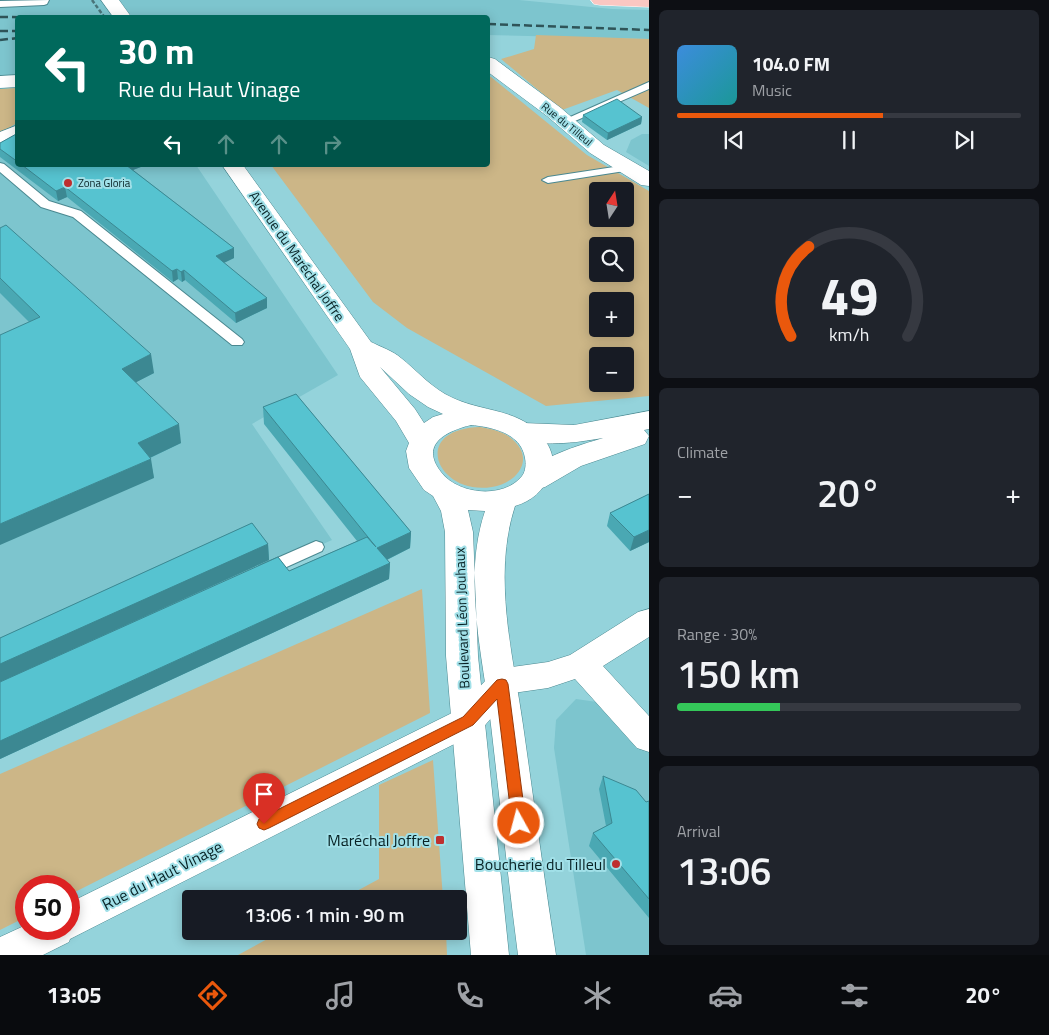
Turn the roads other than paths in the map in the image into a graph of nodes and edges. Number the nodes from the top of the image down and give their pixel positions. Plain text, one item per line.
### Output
1 (44, 0) edge
2 (110, 0) edge
3 (600, 0) edge
4 (649, 2) edge
5 (0, 4) edge
6 (121, 15) edge
7 (490, 64) edge
8 (15, 81) edge
9 (0, 82) edge
10 (649, 85) edge
11 (564, 122) junction
12 (15, 132) edge
13 (0, 140) edge
14 (0, 166) edge
15 (233, 167) edge
16 (627, 168) junction
17 (548, 180) dead end
18 (649, 180) edge
19 (238, 342) dead end
20 (362, 348) junction
21 (470, 416) junction
22 (649, 420) edge
23 (522, 432) junction
24 (649, 433) edge
25 (422, 442) junction
26 (535, 480) junction
27 (446, 492) junction
28 (503, 500) junction
29 (316, 547) dead end
30 (253, 576) edge
31 (649, 621) edge
32 (581, 664) junction
33 (502, 684) junction
34 (468, 721) junction
35 (649, 738) edge
36 (80, 916) edge
37 (34, 940) edge
38 (4, 955) edge
39 (490, 955) edge
40 (537, 955) edge

1 - 5 lane
2 - 6 main road
3 - 4 main road
7 - 11 main road, Rue du Tilleul
8 - 9 main road
10 - 11 lane
11 - 16 main road, Rue du Tilleul
12 - 13 main road
14 - 19 lane
15 - 20 main road, Avenue du Maréchal Joffre
16 - 17 lane
16 - 18 main road, Rue du Tilleul
20 - 21 main road, Avenue du Maréchal Joffre
20 - 25 main road, Avenue du Maréchal Joffre
21 - 23 main road
21 - 25 main road
22 - 23 main road
23 - 26 main road
24 - 26 main road
25 - 27 main road
26 - 28 main road
27 - 28 main road
27 - 34 main road, Boulevard Léon Jouhaux
28 - 33 main road
29 - 30 lane
31 - 32 main road
32 - 33 main road
32 - 35 main road
33 - 34 main road, Rue du Haut Vinage
33 - 40 main road
34 - 36 main road, Rue du Haut Vinage
34 - 39 main road, Boulevard Léon Jouhaux
37 - 38 main road

